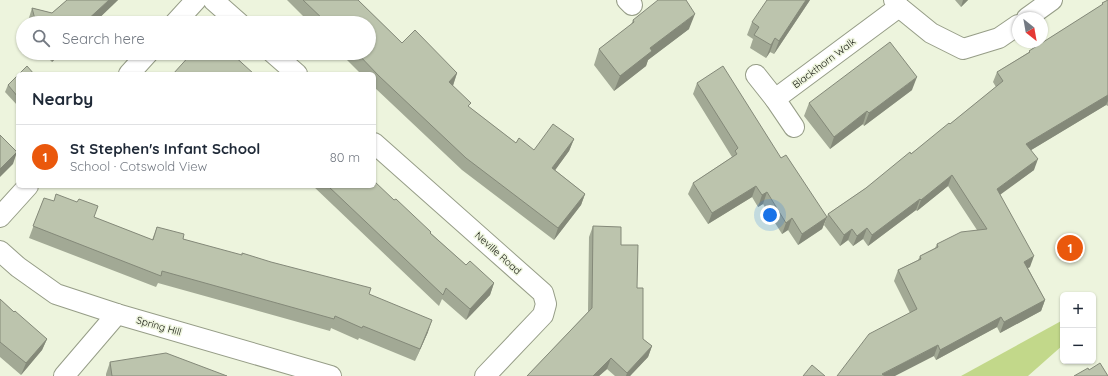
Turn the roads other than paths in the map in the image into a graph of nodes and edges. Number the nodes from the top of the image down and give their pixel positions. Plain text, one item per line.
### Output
1 (196, 0) edge
2 (213, 0) edge
3 (1052, 0) edge
4 (897, 3) edge
5 (1035, 12) edge
6 (181, 16) edge
7 (231, 16) edge
8 (1012, 29) edge
9 (142, 60) edge
10 (281, 60) edge
11 (131, 72) edge
12 (294, 72) edge
13 (756, 74) dead end
14 (775, 99) junction
15 (794, 127) dead end
16 (376, 145) edge
17 (26, 188) edge
18 (0, 217) edge
19 (0, 251) edge
20 (117, 314) junction
21 (64, 376) edge
22 (331, 376) edge
23 (484, 376) edge

1 - 6 street
2 - 7 street
3 - 5 street
4 - 8 street
4 - 14 street, Blackthorn Walk
9 - 11 street
10 - 12 street
13 - 14 street
14 - 15 street
16 - 23 street, Neville Road
17 - 18 street
19 - 20 street, Spring Hill
20 - 21 street
20 - 22 street, Spring Hill

